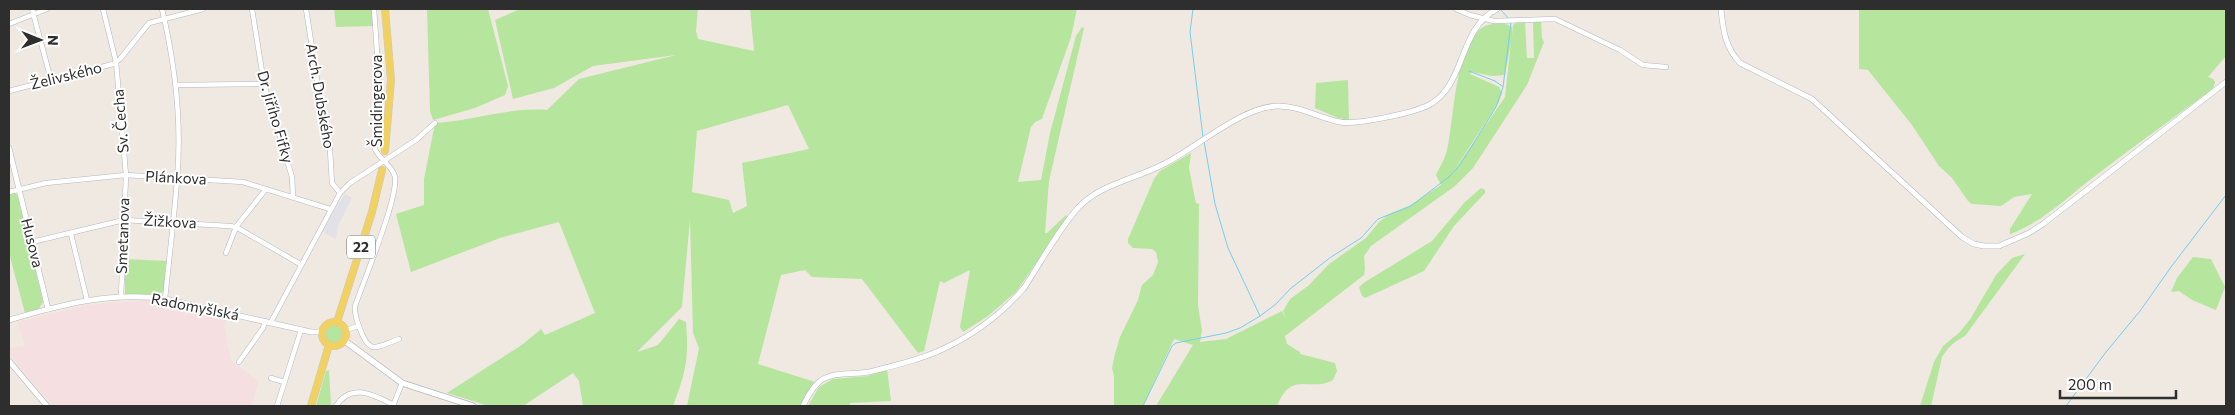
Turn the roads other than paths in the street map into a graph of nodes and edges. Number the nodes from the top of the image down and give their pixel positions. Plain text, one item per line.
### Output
1 (32, 9) edge
2 (47, 9) edge
3 (103, 9) edge
4 (162, 9) edge
5 (203, 9) edge
6 (252, 9) edge
7 (306, 9) edge
8 (374, 9) edge
9 (385, 9) edge
10 (1456, 9) edge
11 (1497, 9) edge
12 (1721, 9) edge
13 (34, 15) junction
14 (164, 18) junction
15 (1483, 18) junction
16 (9, 24) edge
17 (116, 62) junction
18 (1666, 68) dead end
19 (51, 80) junction
20 (2226, 82) edge
21 (264, 84) junction
22 (176, 86) junction
23 (9, 91) edge
24 (435, 123) dead end
25 (9, 148) edge
26 (385, 152) dead end
27 (384, 161) junction
28 (382, 170) dead end
29 (126, 175) junction
30 (178, 179) junction
31 (19, 189) junction
32 (266, 189) junction
33 (9, 192) edge
34 (340, 193) junction
35 (293, 196) junction
36 (330, 209) junction
37 (124, 220) junction
38 (172, 222) junction
39 (236, 226) junction
40 (71, 234) junction
41 (32, 242) junction
42 (226, 253) dead end
43 (300, 264) junction
44 (121, 297) junction
45 (165, 299) junction
46 (87, 300) junction
47 (48, 309) junction
48 (9, 320) edge
49 (268, 322) junction
50 (337, 322) junction
51 (358, 326) junction
52 (301, 330) junction
53 (346, 330) junction
54 (322, 332) junction
55 (399, 339) dead end
56 (344, 341) junction
57 (329, 345) junction
58 (9, 361) edge
59 (238, 362) dead end
60 (271, 378) dead end
61 (284, 382) junction
62 (402, 383) junction
63 (393, 405) edge
64 (47, 406) edge
65 (277, 406) edge
66 (311, 406) edge
67 (336, 406) edge
68 (473, 406) edge
69 (803, 406) edge

1 - 13 street
2 - 13 street
3 - 17 street, Sv. Čecha
4 - 14 street
5 - 14 street, Želivského
6 - 21 street, Dr. Jiřího Fifky
7 - 34 street, Arch. Dubského
8 - 27 street, Šmidingerova
9 - 26 main road
10 - 15 street
11 - 15 street
12 - 20 street
13 - 16 street
13 - 19 street
14 - 17 street, Želivského
14 - 22 street
15 - 18 street
15 - 69 street
17 - 19 street, Želivského
17 - 29 street, Sv. Čecha
19 - 23 street, Želivského
21 - 22 street
21 - 35 street, Dr. Jiřího Fifky
22 - 30 street
24 - 27 street
25 - 31 street, Husova
27 - 34 street
27 - 51 street, Šmidingerova
28 - 50 main road, 22
29 - 30 street, Plánkova
29 - 31 street, Plánkova
29 - 37 street, Smetanova
30 - 32 street, Plánkova
30 - 38 street
31 - 33 street, Plánkova
31 - 41 street, Husova
32 - 35 street, Plánkova
32 - 39 street
34 - 36 street
35 - 36 street, Plánkova
36 - 43 street
37 - 38 street, Žižkova
37 - 40 street, Žižkova
37 - 44 street, Smetanova
38 - 39 street, Žižkova
38 - 45 street
39 - 42 street
39 - 43 street, Žižkova
40 - 41 street, Žižkova
40 - 46 street
41 - 47 street, Husova
43 - 49 street
44 - 45 street, Radomyšlská
44 - 46 street, Radomyšlská
45 - 49 street, Radomyšlská
46 - 47 street, Radomyšlská
47 - 48 street, Radomyšlská
49 - 52 street, Radomyšlská
49 - 59 street
50 - 53 main road
50 - 54 main road
51 - 53 street
51 - 55 street
52 - 54 street, Radomyšlská
52 - 61 street
53 - 56 main road
54 - 57 main road
56 - 57 main road
56 - 62 main road
57 - 66 main road
58 - 64 street
60 - 61 street
61 - 65 street
62 - 63 street
62 - 68 main road
63 - 67 street

